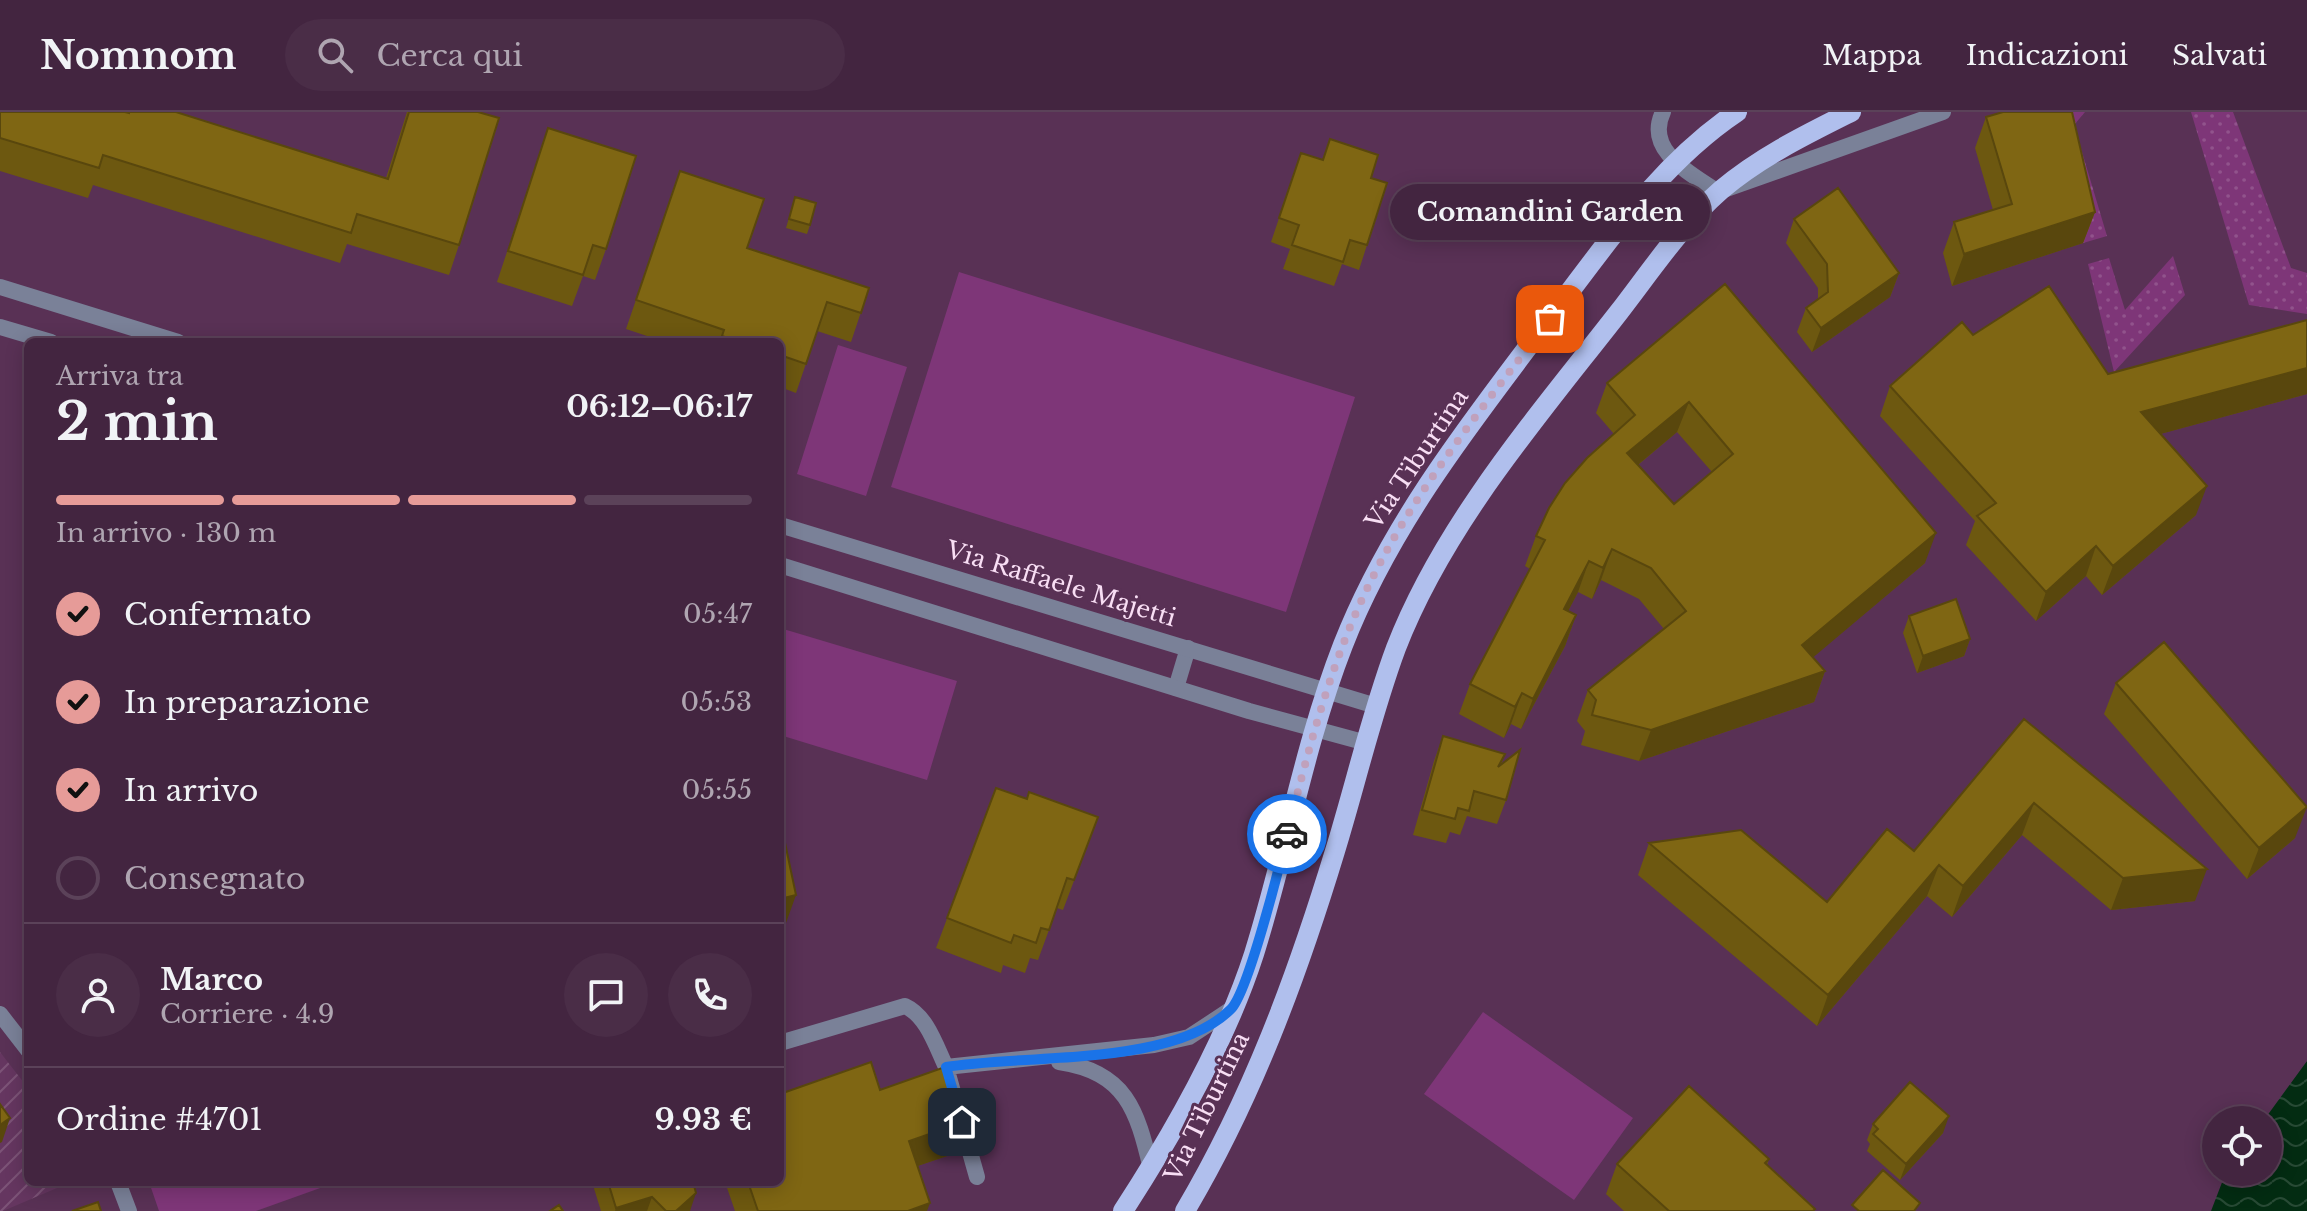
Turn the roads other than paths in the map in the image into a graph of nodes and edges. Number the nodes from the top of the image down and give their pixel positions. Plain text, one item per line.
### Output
1 (1663, 112) edge
2 (1737, 112) edge
3 (1851, 112) edge
4 (1943, 112) edge
5 (1675, 161) junction
6 (1718, 192) junction
7 (0, 287) edge
8 (0, 327) edge
9 (37, 338) edge
10 (150, 338) edge
11 (784, 526) edge
12 (784, 566) edge
13 (1188, 648) junction
14 (1176, 688) junction
15 (1327, 690) junction
16 (1376, 706) junction
17 (1315, 730) junction
18 (1363, 742) junction
19 (1233, 1008) junction
20 (0, 1014) edge
21 (784, 1042) edge
22 (24, 1045) edge
23 (1046, 1060) junction
24 (946, 1067) junction
25 (1151, 1169) junction
26 (977, 1177) dead end
27 (120, 1186) edge
28 (129, 1211) edge
29 (1123, 1211) edge
30 (1185, 1211) edge

1 - 5 street
2 - 5 main road, Via Tiburtina
3 - 6 main road
4 - 6 street
5 - 6 street
5 - 15 main road, Via Tiburtina
6 - 16 main road, Via Tiburtina
7 - 10 street
8 - 9 street
11 - 13 street, Via Raffaele Majetti
12 - 14 street
13 - 14 street
13 - 15 street, Via Raffaele Majetti
14 - 17 street
15 - 16 street, Via Raffaele Majetti
15 - 17 main road, Via Tiburtina
16 - 18 main road, Via Tiburtina
17 - 18 street
17 - 19 main road, Via Tiburtina
18 - 30 main road, Via Tiburtina
19 - 23 street
19 - 25 main road, Via Tiburtina
20 - 22 street
21 - 24 street
23 - 24 street
23 - 25 street
24 - 26 street
25 - 29 main road, Via Tiburtina
27 - 28 street

